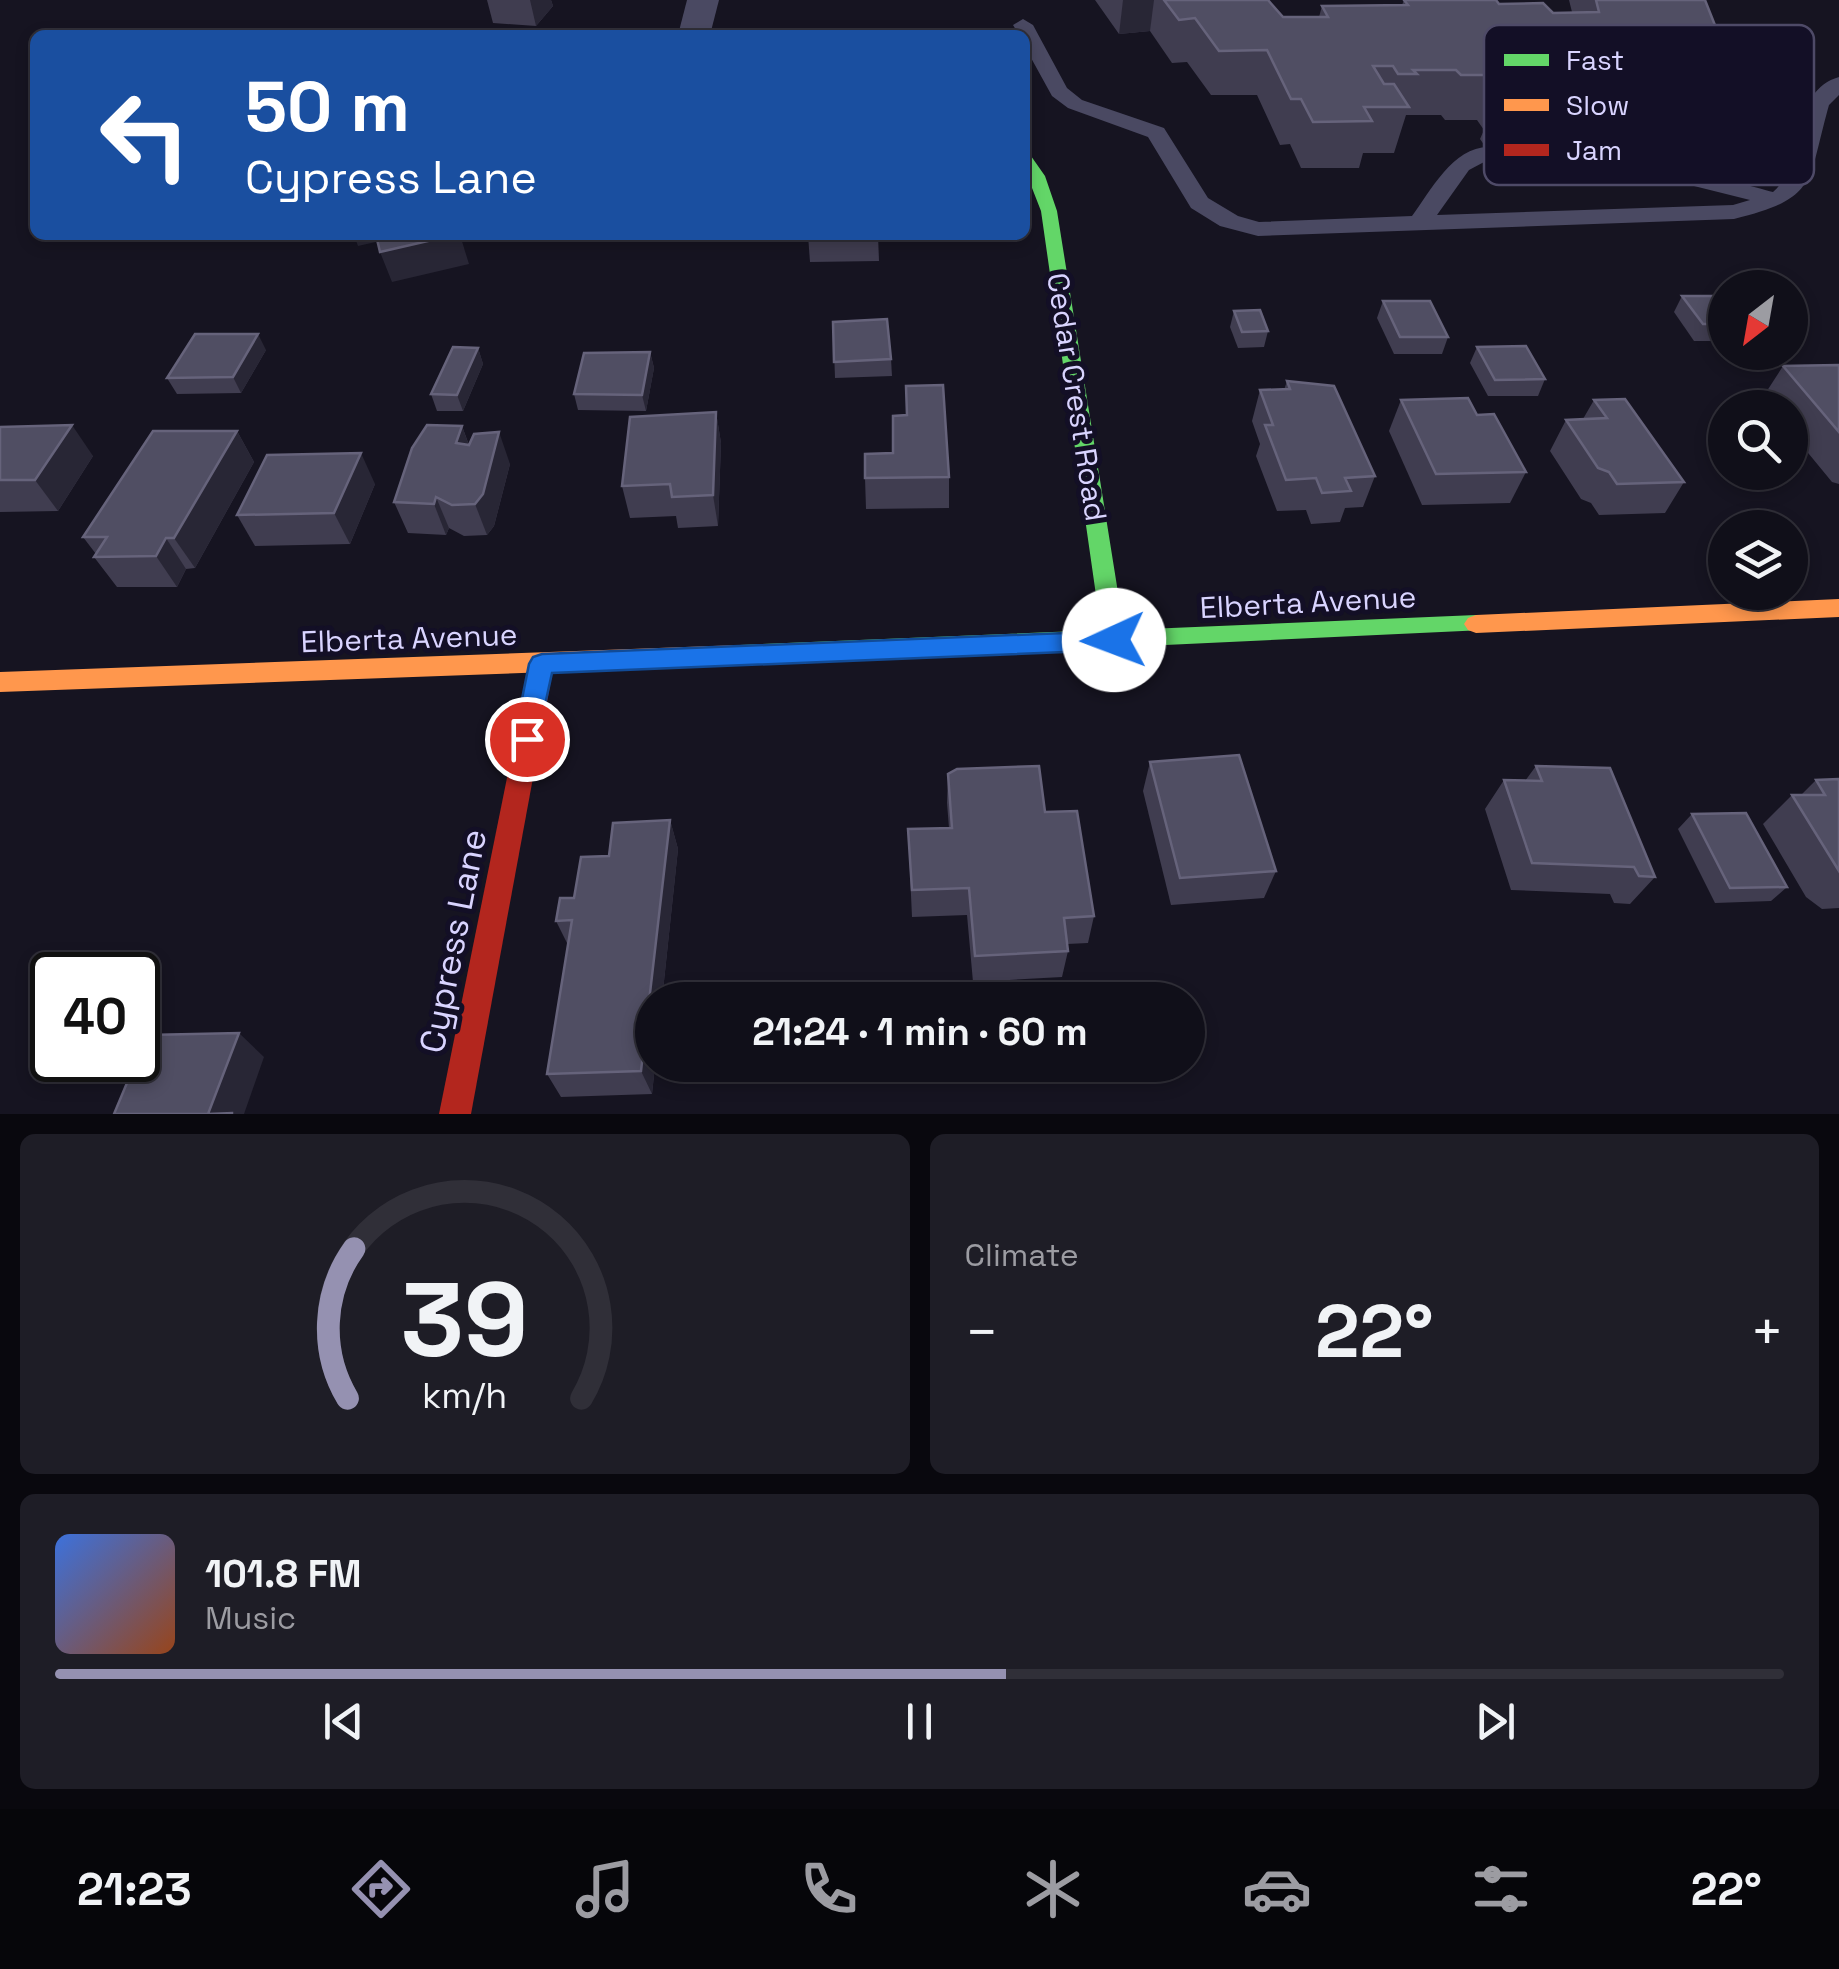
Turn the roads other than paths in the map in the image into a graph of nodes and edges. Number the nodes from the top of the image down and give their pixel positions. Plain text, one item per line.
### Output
1 (703, 0) edge
2 (1023, 25) dead end
3 (695, 30) edge
4 (1026, 30) edge
5 (1030, 38) edge
6 (1839, 83) edge
7 (1814, 123) edge
8 (1484, 156) edge
9 (1030, 166) edge
10 (1717, 185) edge
11 (1795, 185) edge
12 (1777, 200) junction
13 (1419, 223) junction
14 (1839, 608) edge
15 (1114, 640) junction
16 (542, 664) junction
17 (0, 682) edge
18 (455, 1114) edge

1 - 3 street
2 - 4 lane
5 - 13 lane
6 - 7 lane
8 - 13 lane
9 - 15 street, Cedar Crest Road
10 - 12 lane
11 - 12 lane
12 - 13 lane
14 - 15 street, Elberta Avenue
15 - 16 street, Elberta Avenue
16 - 17 street, Elberta Avenue
16 - 18 street, Cypress Lane

